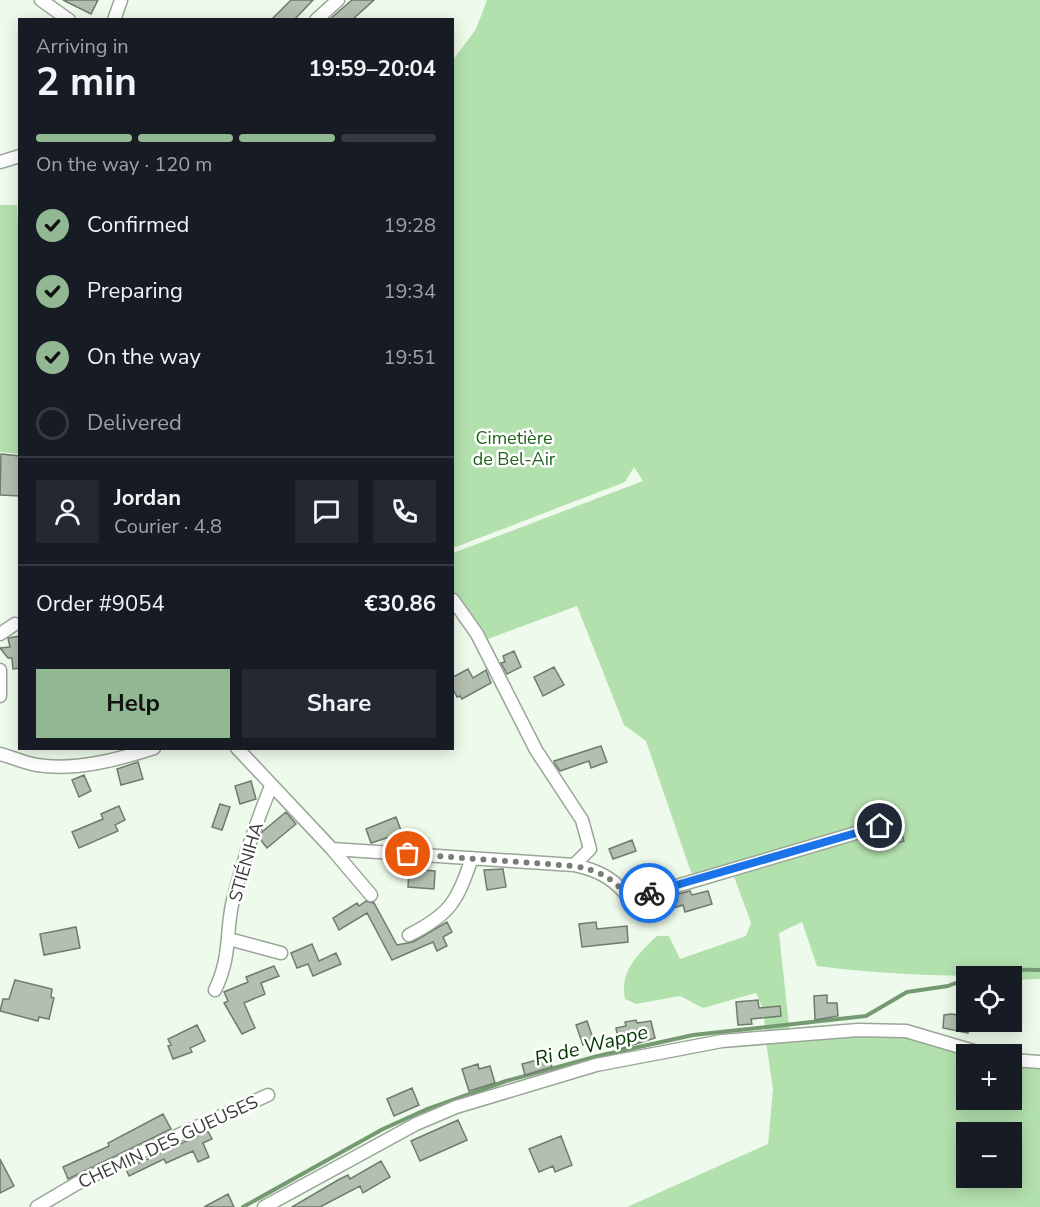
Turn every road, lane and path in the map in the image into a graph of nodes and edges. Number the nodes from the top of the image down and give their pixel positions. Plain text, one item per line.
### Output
1 (41, 0) edge
2 (121, 0) edge
3 (338, 0) edge
4 (66, 18) edge
5 (115, 18) edge
6 (318, 18) edge
7 (18, 157) edge
8 (0, 162) edge
9 (454, 601) edge
10 (15, 624) dead end
11 (0, 634) edge
12 (0, 670) edge
13 (0, 696) edge
14 (147, 750) edge
15 (239, 750) edge
16 (0, 754) edge
17 (272, 786) junction
18 (880, 826) dead end
19 (332, 849) junction
20 (472, 858) junction
21 (574, 866) junction
22 (371, 895) dead end
23 (409, 934) dead end
24 (229, 939) junction
25 (281, 953) dead end
26 (215, 990) dead end
27 (956, 1046) edge
28 (1022, 1061) edge
29 (1040, 1062) edge
30 (268, 1095) dead end
31 (37, 1207) edge
32 (264, 1207) edge

1 - 4 street
2 - 5 street
3 - 6 street
7 - 8 street
9 - 21 street
10 - 11 street
12 - 13 street
14 - 16 street
15 - 17 street
17 - 19 street
17 - 24 street, STIÉNIHA
18 - 21 street
19 - 20 street
19 - 22 street
20 - 21 street
20 - 23 street
24 - 25 street
24 - 26 street, STIÉNIHA
27 - 32 street
28 - 29 street
30 - 31 street, CHEMIN DES GUEUSES

